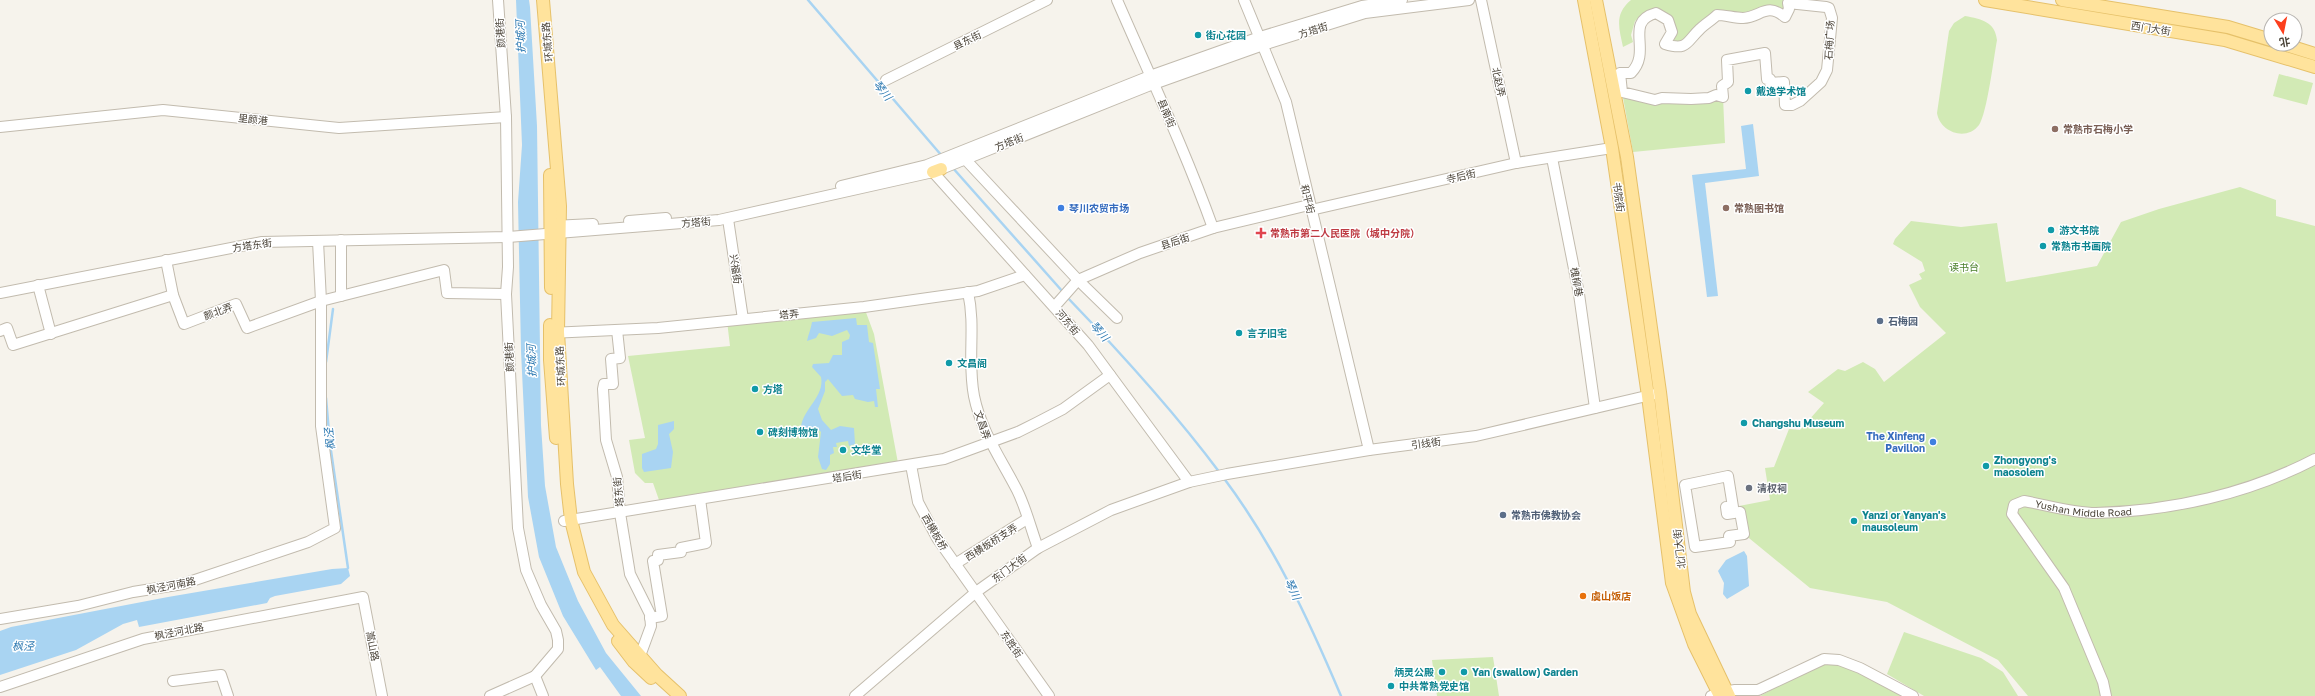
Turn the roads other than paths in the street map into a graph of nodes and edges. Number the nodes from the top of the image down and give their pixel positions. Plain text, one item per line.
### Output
1 (498, 0) edge
2 (535, 0) edge
3 (543, 0) edge
4 (1047, 0) edge
5 (1116, 0) edge
6 (1244, 0) edge
7 (1402, 0) edge
8 (1469, 0) edge
9 (1481, 0) edge
10 (1584, 0) edge
11 (1596, 0) edge
12 (1985, 0) edge
13 (2062, 0) edge
14 (1362, 6) edge
15 (2263, 38) edge
16 (1262, 41) junction
17 (2303, 50) edge
18 (2315, 54) edge
19 (2315, 67) edge
20 (886, 80) dead end
21 (1153, 80) junction
22 (1679, 97) joint
23 (506, 117) junction
24 (0, 127) edge
25 (1612, 148) junction
26 (1552, 158) junction
27 (958, 159) junction
28 (1516, 163) junction
29 (937, 167) junction
30 (1310, 208) junction
31 (728, 218) junction
32 (1213, 228) junction
33 (555, 229) junction
34 (508, 237) junction
35 (341, 240) junction
36 (318, 241) junction
37 (166, 260) junction
38 (1025, 275) junction
39 (1078, 280) junction
40 (38, 286) junction
41 (968, 292) junction
42 (0, 293) edge
43 (506, 294) junction
44 (173, 295) junction
45 (341, 296) junction
46 (321, 301) junction
47 (1055, 306) junction
48 (1117, 318) dead end
49 (743, 319) junction
50 (617, 330) junction
51 (0, 331) edge
52 (554, 333) junction
53 (51, 334) junction
54 (1110, 375) junction
55 (1654, 394) junction
56 (1595, 408) junction
57 (989, 443) junction
58 (1368, 450) junction
59 (2315, 459) edge
60 (911, 465) junction
61 (1189, 482) junction
62 (700, 499) junction
63 (620, 513) junction
64 (1027, 519) junction
65 (568, 521) junction
66 (1730, 542) joint
67 (1038, 548) junction
68 (955, 564) junction
69 (976, 592) junction
70 (363, 597) joint
71 (650, 618) junction
72 (0, 619) edge
73 (637, 659) junction
74 (535, 676) junction
75 (173, 681) dead end
76 (0, 687) edge
77 (1721, 694) edge
78 (228, 696) edge
79 (382, 696) edge
80 (490, 696) edge
81 (543, 696) edge
82 (669, 696) edge
83 (680, 696) edge
84 (855, 696) edge
85 (1049, 696) edge
86 (1913, 696) edge
87 (2106, 696) edge

1 - 23 street, 颜港街
2 - 33 main road, 环城东路
3 - 33 main road, 环城东路
4 - 20 street, 县东街
5 - 21 street, 县南街
6 - 16 street, 和平街
7 - 14 street, 方塔街
8 - 14 street, 方塔街
9 - 28 street, 北赵弄
10 - 25 main road, 书院街
11 - 55 main road, 书院街
12 - 19 main road, 西门大街
13 - 15 main road, 西门大街
14 - 16 street, 方塔街
16 - 21 street, 方塔街
16 - 30 street, 和平街
17 - 18 main road
21 - 27 street, 方塔街
21 - 27 street, 方塔街
21 - 32 street, 县南街
22 - 22 street, 石梅广场
23 - 24 street, 里颜港
23 - 34 street, 颜港街
25 - 26 street, 寺后街
25 - 55 main road, 书院街
26 - 28 street, 寺后街
26 - 56 street, 槐柳巷
27 - 29 street, 方塔街
27 - 39 street
28 - 30 street, 寺后街
29 - 31 street, 方塔街
29 - 33 street, 方塔街
29 - 38 street, 河东街
30 - 32 street, 县后街
30 - 58 street, 和平街
31 - 33 street, 方塔街
31 - 49 street, 兴福街
32 - 39 street, 县后街
33 - 34 street, 方塔街
33 - 52 main road, 环城东路
34 - 35 street, 方塔东街
34 - 43 street, 颜港街
35 - 36 street, 方塔东街
35 - 45 street
36 - 37 street, 方塔东街
36 - 46 street
37 - 40 street, 方塔东街
37 - 44 street
38 - 41 street, 塔弄
38 - 47 street, 河东街
39 - 47 street, 县后街
39 - 48 street
40 - 42 street, 方塔东街
40 - 53 street
41 - 49 street, 塔弄
41 - 57 street, 文昌弄
43 - 45 street, 颜北弄
43 - 74 street, 颜港街
44 - 46 street, 颜北弄
44 - 53 street
45 - 46 street, 颜北弄
46 - 72 street, 枫泾河南路
47 - 54 street, 河东街
49 - 50 street, 塔弄
50 - 52 street, 塔弄
50 - 63 street, 塔东街
51 - 53 street
52 - 65 main road, 环城东路
54 - 57 street, 塔后街
54 - 61 street, 河东街
55 - 56 street, 引线街
55 - 77 main road, 北门大街
56 - 58 street, 引线街
57 - 60 street, 塔后街
57 - 64 street, 文昌弄
58 - 61 street, 引线街
59 - 87 street, Yushan Middle Road
60 - 62 street, 塔后街
60 - 68 street, 西横板桥
61 - 67 street, 东门大街
62 - 63 street, 塔后街
62 - 71 street
63 - 65 street, 塔后街
63 - 71 street, 塔东街
64 - 67 street, 文昌弄
64 - 68 street, 西横板桥支弄
65 - 73 main road, 环城东路
66 - 66 street
67 - 69 street, 东门大街
68 - 69 street, 西横板桥
69 - 84 street, 东门大街
69 - 85 street, 东胜街
70 - 76 street, 枫泾河北路
70 - 79 street, 嵩山路
71 - 73 street, 塔东街
73 - 82 main road, 环城东路
73 - 83 main road, 环城东路
74 - 80 street
74 - 81 street
75 - 78 street
77 - 86 street

